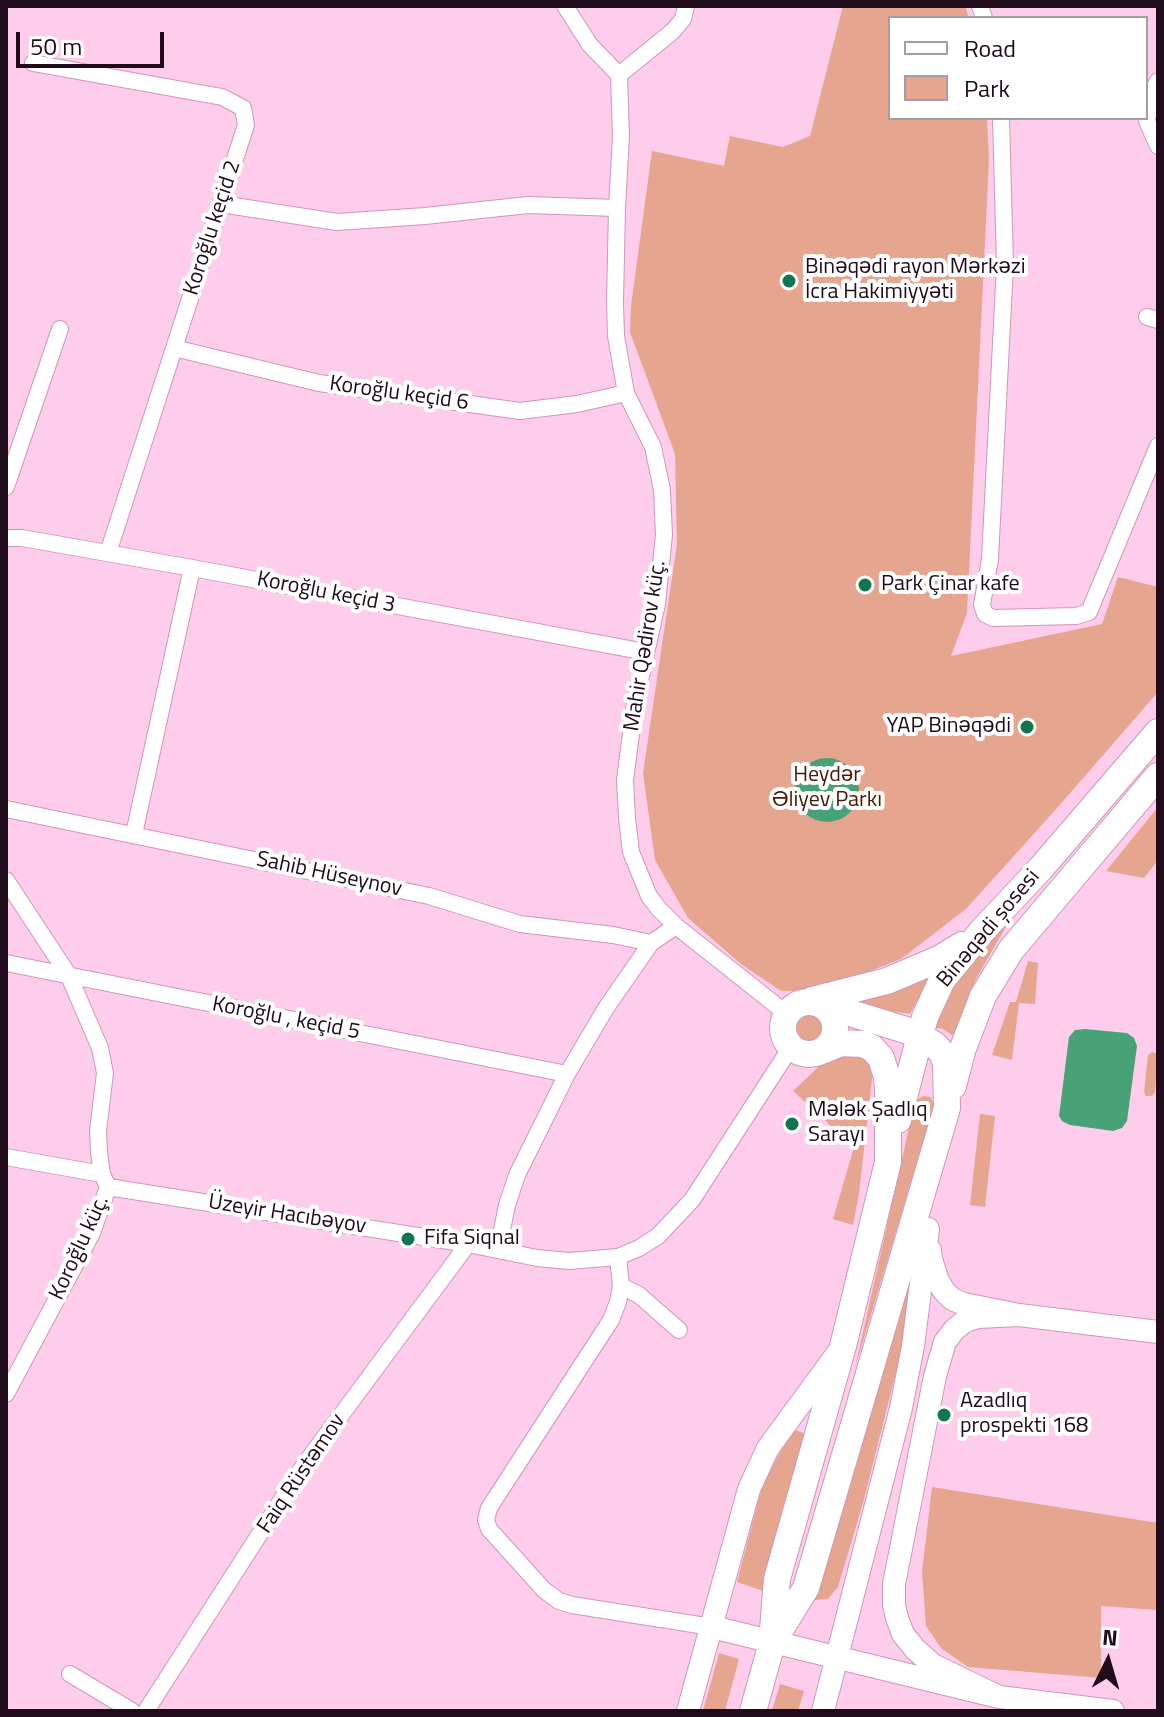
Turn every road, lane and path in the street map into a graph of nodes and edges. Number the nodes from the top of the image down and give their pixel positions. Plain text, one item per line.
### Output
1 (565, 6) edge
2 (686, 6) edge
3 (33, 63) dead end
4 (619, 75) junction
5 (1158, 81) edge
6 (1148, 114) edge
7 (1001, 120) edge
8 (1147, 120) edge
9 (1158, 146) edge
10 (221, 204) junction
11 (617, 208) junction
12 (60, 329) dead end
13 (174, 348) junction
14 (626, 393) junction
15 (1158, 446) edge
16 (6, 487) edge
17 (6, 538) edge
18 (108, 553) junction
19 (192, 568) junction
20 (646, 652) junction
21 (1158, 732) edge
22 (1158, 776) edge
23 (6, 809) edge
24 (134, 834) junction
25 (6, 880) edge
26 (676, 926) junction
27 (981, 932) junction
28 (651, 943) junction
29 (6, 963) edge
30 (69, 976) junction
31 (803, 1006) junction
32 (919, 1035) junction
33 (791, 1047) junction
34 (824, 1050) junction
35 (567, 1074) junction
36 (944, 1119) junction
37 (6, 1157) edge
38 (888, 1162) junction
39 (105, 1180) junction
40 (928, 1229) junction
41 (468, 1244) junction
42 (498, 1250) junction
43 (618, 1257) junction
44 (621, 1286) junction
45 (1019, 1315) junction
46 (679, 1330) dead end
47 (1158, 1332) edge
48 (843, 1346) junction
49 (6, 1394) edge
50 (712, 1627) junction
51 (772, 1643) junction
52 (837, 1658) junction
53 (70, 1674) dead end
54 (999, 1697) junction
55 (132, 1711) edge
56 (146, 1711) edge
57 (688, 1711) edge
58 (753, 1711) edge
59 (823, 1711) edge
60 (1113, 1711) edge

1 - 4 street
2 - 4 street
3 - 10 street, Koroğlu keçid 2
4 - 11 street, Mahir Qədirov küç.
5 - 6 street
7 - 15 street
8 - 9 street
10 - 11 street
10 - 13 street, Koroğlu keçid 2
11 - 14 street, Mahir Qədirov küç.
12 - 16 street
13 - 14 street, Koroğlu keçid 6
13 - 18 street, Koroğlu keçid 2
14 - 20 street, Mahir Qədirov küç.
17 - 18 street, Koroğlu keçid 3
18 - 19 street, Koroğlu keçid 3
19 - 20 street, Koroğlu keçid 3
19 - 24 street
20 - 26 street, Mahir Qədirov küç.
21 - 27 main road, Binəqədi şosesi
22 - 36 main road, Binəqədi şosesi
23 - 24 street, Sahib Hüseynov
24 - 28 street, Sahib Hüseynov
25 - 30 street, Koroğlu küç.
26 - 28 street
26 - 31 street, Mahir Qədirov küç.
27 - 31 main road
27 - 32 main road, Binəqədi şosesi
28 - 35 street
29 - 30 street, Koroğlu , keçid 5
30 - 35 street, Koroğlu , keçid 5
30 - 39 street, Koroğlu küç.
31 - 32 main road
31 - 33 main road
31 - 34 main road
32 - 36 main road
32 - 38 main road, Binəqədi şosesi
33 - 34 main road
33 - 43 street, Üzeyir Hacıbəyov
34 - 38 main road
35 - 42 street
36 - 40 street
36 - 51 main road, Binəqədi şosesi
37 - 39 street, Üzeyir Hacıbəyov
38 - 48 main road
39 - 41 street, Üzeyir Hacıbəyov
39 - 49 street, Koroğlu küç.
40 - 45 street
40 - 52 street
41 - 42 street, Üzeyir Hacıbəyov
41 - 56 street, Faiq Rüstəmov
42 - 43 street, Üzeyir Hacıbəyov
43 - 44 street
44 - 46 street
44 - 50 street
45 - 47 street
45 - 54 street
48 - 50 street
48 - 51 main road
50 - 51 street
50 - 57 street
51 - 52 street
51 - 58 main road
52 - 54 street
52 - 59 street
53 - 55 street
54 - 60 street

